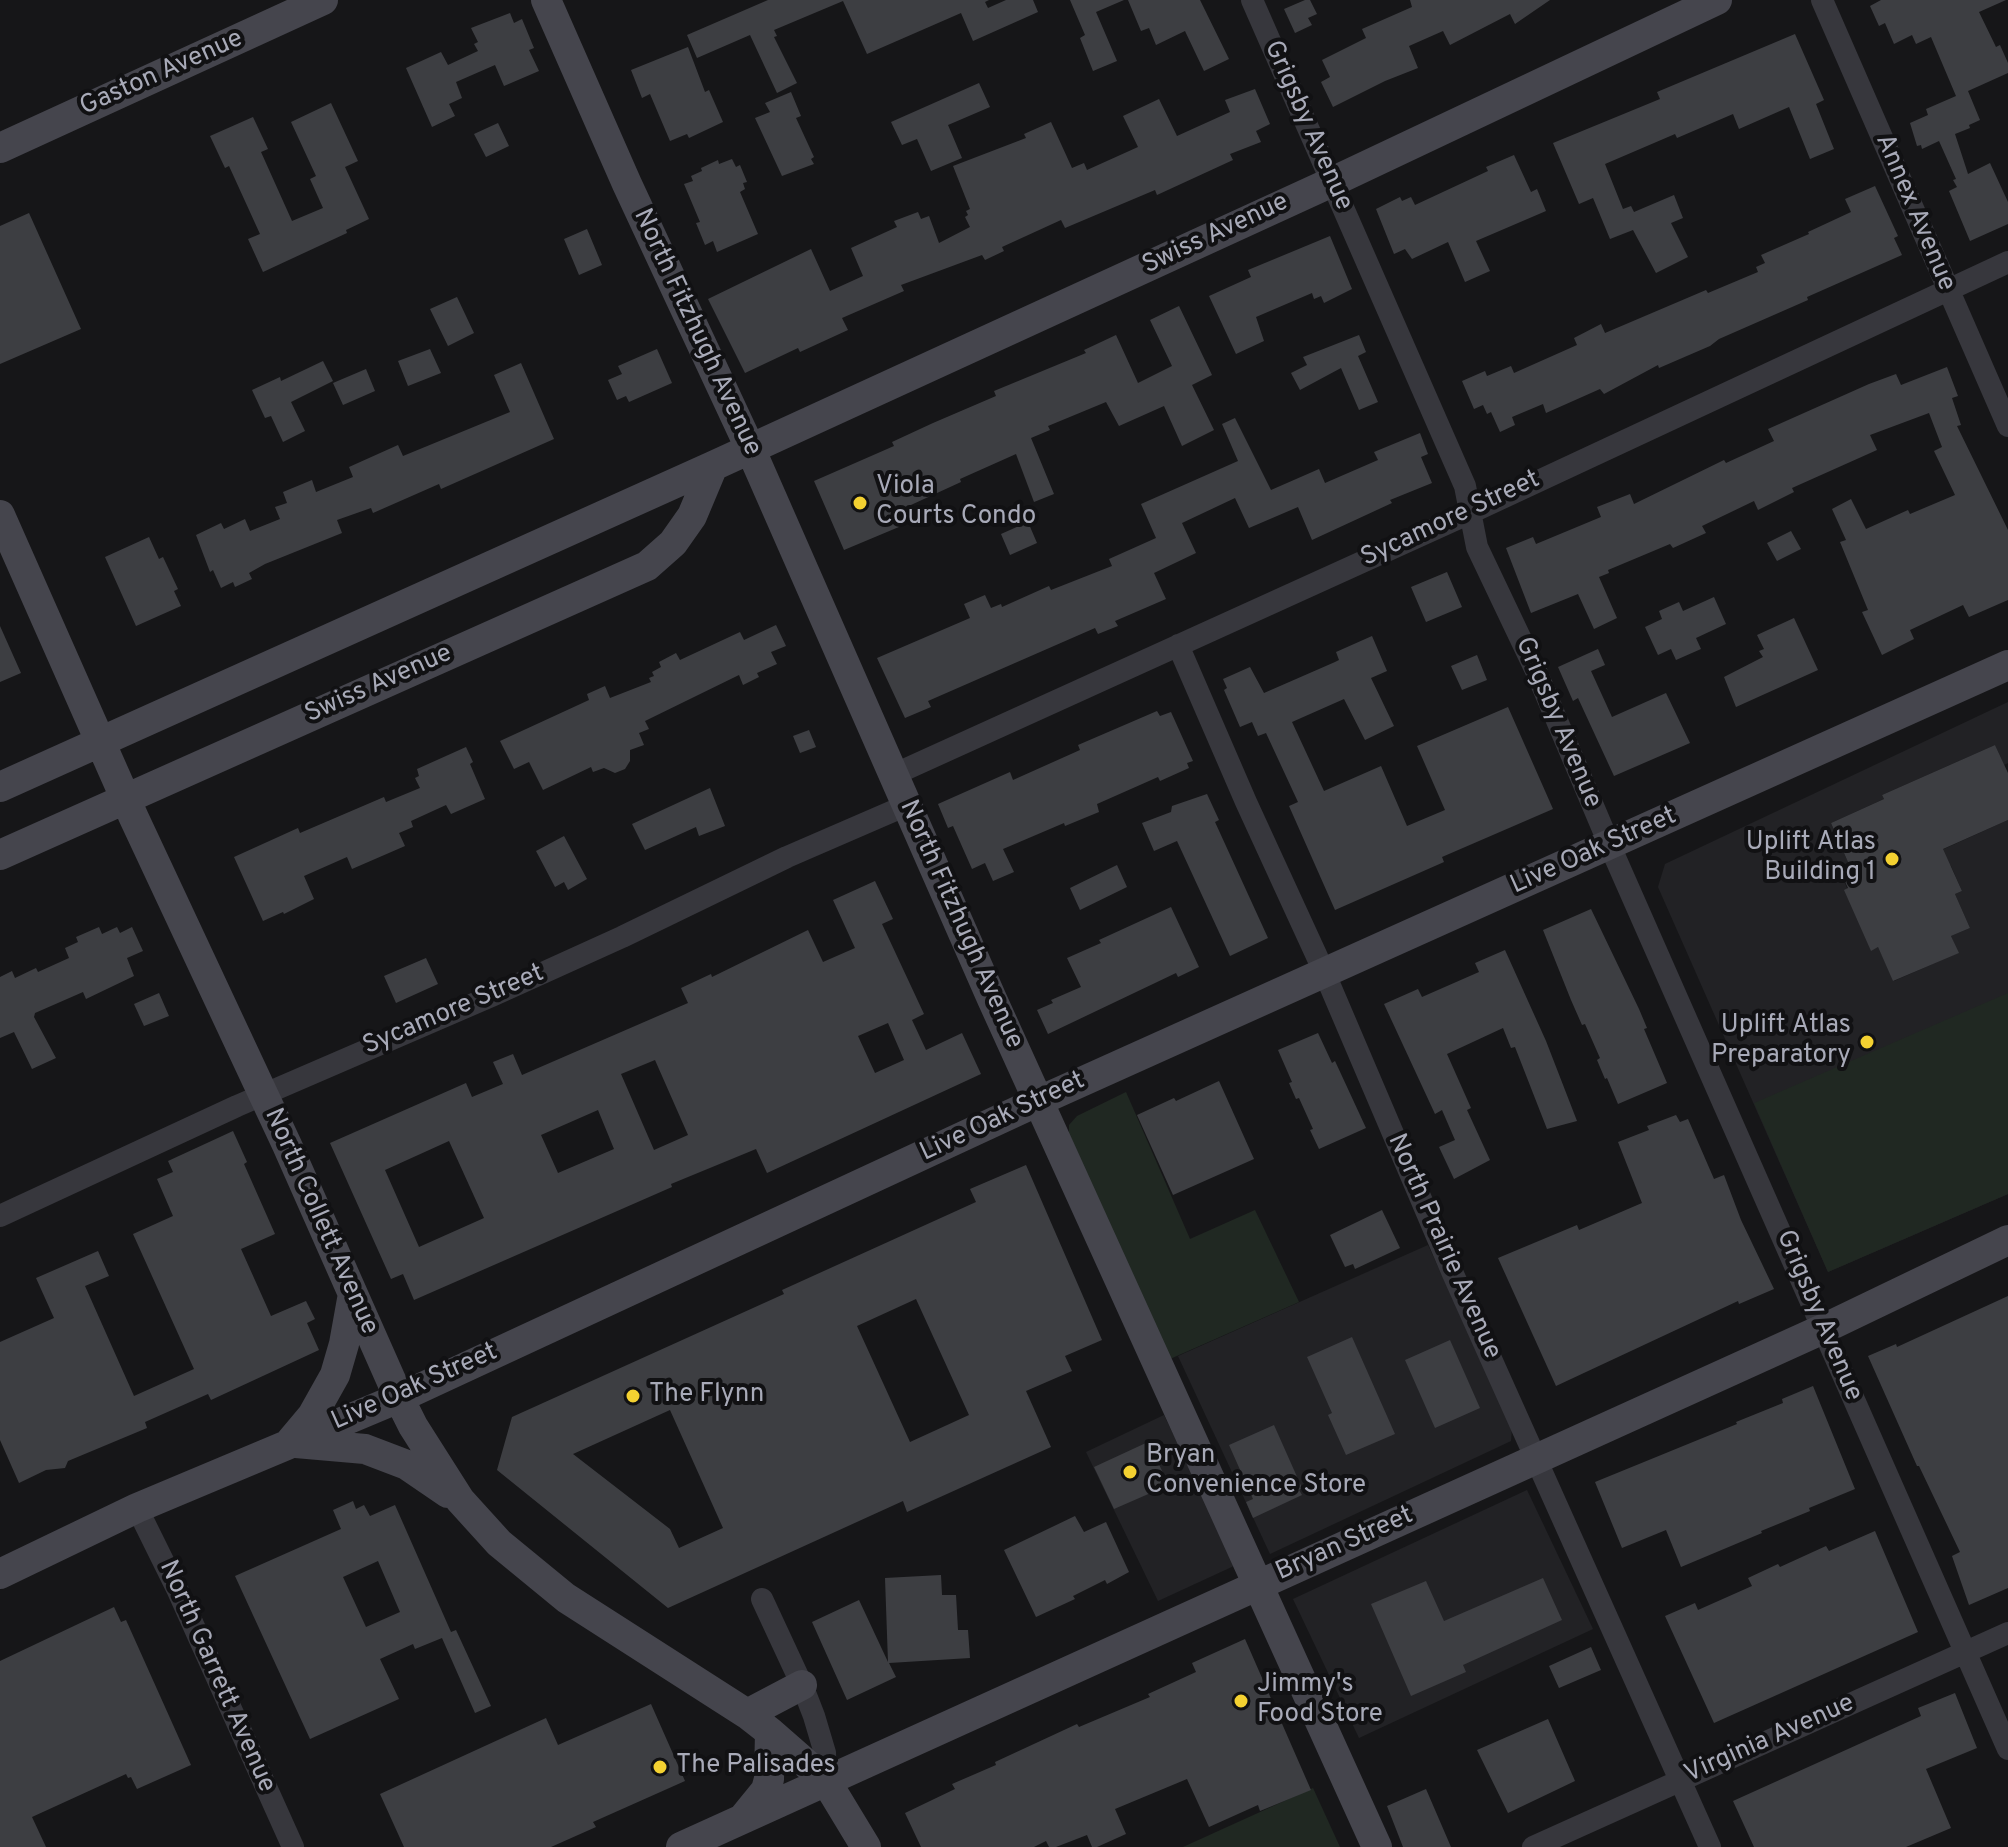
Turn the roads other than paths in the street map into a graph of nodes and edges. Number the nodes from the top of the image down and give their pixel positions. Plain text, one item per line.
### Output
1 (323, 0) edge
2 (546, 0) edge
3 (1252, 0) edge
4 (1717, 0) edge
5 (1822, 0) edge
6 (1684, 7) edge
7 (0, 148) edge
8 (1332, 182) junction
9 (2008, 262) edge
10 (1947, 289) junction
11 (2008, 426) edge
12 (750, 448) junction
13 (713, 466) junction
14 (1470, 513) junction
15 (0, 515) edge
16 (1178, 645) junction
17 (2008, 665) edge
18 (100, 742) junction
19 (893, 775) junction
20 (0, 787) edge
21 (125, 797) junction
22 (907, 805) junction
23 (1610, 846) junction
24 (0, 855) edge
25 (1325, 974) junction
26 (263, 1094) junction
27 (1039, 1101) junction
28 (0, 1216) edge
29 (2008, 1240) edge
30 (353, 1294) junction
31 (1823, 1329) junction
32 (399, 1398) junction
33 (290, 1443) junction
34 (1536, 1459) junction
35 (460, 1500) junction
36 (137, 1508) junction
37 (0, 1574) edge
38 (1259, 1585) junction
39 (762, 1599) dead end
40 (2008, 1633) edge
41 (1965, 1652) junction
42 (802, 1685) junction
43 (758, 1723) junction
44 (2008, 1749) edge
45 (826, 1781) junction
46 (1680, 1781) junction
47 (742, 1819) junction
48 (293, 1847) edge
49 (681, 1847) edge
50 (866, 1847) edge
51 (1377, 1847) edge
52 (1533, 1847) edge
53 (1710, 1847) edge

1 - 7 street, Gaston Avenue
2 - 12 street, North Fitzhugh Avenue
3 - 8 street, Grigsby Avenue
4 - 6 street, Swiss Avenue
5 - 10 street, Annex Avenue
6 - 8 street, Swiss Avenue
8 - 12 street, Swiss Avenue
8 - 14 street, Grigsby Avenue
9 - 10 street, Sycamore Street
10 - 11 street, Annex Avenue
10 - 14 street, Sycamore Street
12 - 13 street, Swiss Avenue
12 - 19 street, North Fitzhugh Avenue
13 - 18 street, Swiss Avenue
13 - 21 street, Swiss Avenue
14 - 16 street, Sycamore Street
14 - 23 street, Grigsby Avenue
15 - 18 street, North Collett Avenue
16 - 19 street, Sycamore Street
16 - 25 street, North Prairie Avenue
17 - 23 street, Live Oak Street
18 - 20 street, Swiss Avenue
18 - 21 street, North Collett Avenue
19 - 22 street, North Fitzhugh Avenue
21 - 24 street, Swiss Avenue
21 - 26 street, North Collett Avenue
22 - 26 street, Sycamore Street
22 - 27 street, North Fitzhugh Avenue
23 - 25 street, Live Oak Street
23 - 31 street, Grigsby Avenue
25 - 27 street, Live Oak Street
25 - 34 street, North Prairie Avenue
26 - 28 street, Sycamore Street
26 - 30 street, North Collett Avenue
27 - 32 street, Live Oak Street
27 - 38 street, North Fitzhugh Avenue
29 - 31 street, Bryan Street
30 - 32 street, North Collett Avenue
30 - 33 street
31 - 34 street, Bryan Street
31 - 41 street, Grigsby Avenue
32 - 33 street, Live Oak Street
32 - 35 street, North Collett Avenue
33 - 35 street
33 - 36 street, Live Oak Street
34 - 38 street, Bryan Street
34 - 46 street, North Prairie Avenue
35 - 43 street, North Collett Avenue
36 - 37 street, Live Oak Street
36 - 48 street, North Garrett Avenue
38 - 45 street, Bryan Street
38 - 51 street, North Fitzhugh Avenue
39 - 42 street
40 - 41 street, Virginia Avenue
41 - 44 street, Grigsby Avenue
41 - 46 street, Virginia Avenue
42 - 43 street
42 - 45 street
43 - 45 street, North Collett Avenue
43 - 47 street
45 - 47 street, Bryan Street
45 - 50 street, North Collett Avenue
46 - 52 street, Virginia Avenue
46 - 53 street, North Prairie Avenue
47 - 49 street, Bryan Street

